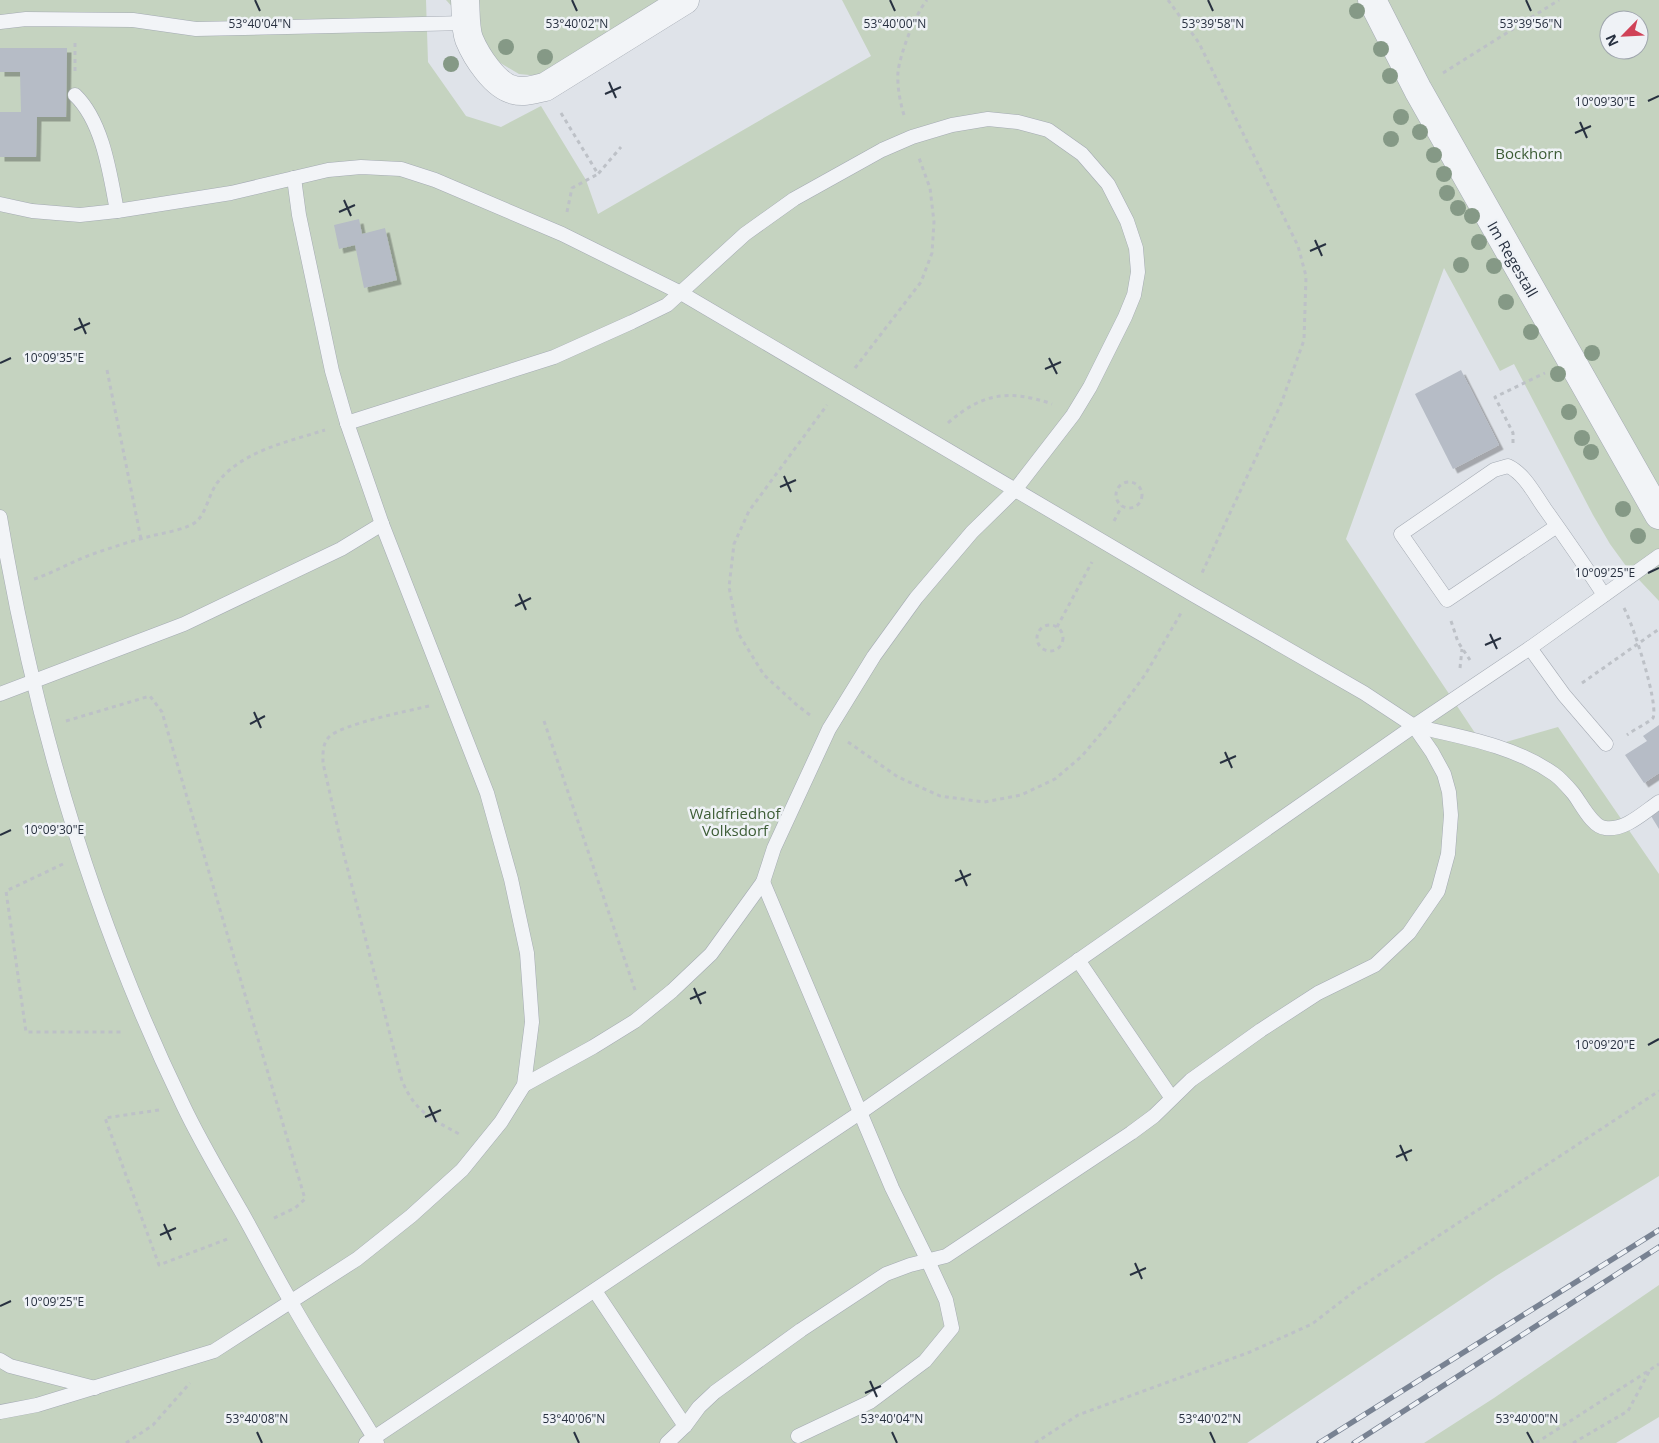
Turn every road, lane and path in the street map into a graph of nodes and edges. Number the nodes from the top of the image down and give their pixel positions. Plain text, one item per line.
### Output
1 (686, 0) edge
2 (1168, 0) edge
3 (1372, 0) edge
4 (1559, 0) edge
5 (466, 12) edge
6 (0, 22) edge
7 (75, 39) dead end
8 (537, 89) junction
9 (1418, 90) junction
10 (75, 95) joint
11 (621, 147) dead end
12 (598, 174) junction
13 (294, 178) junction
14 (0, 204) edge
15 (117, 211) junction
16 (562, 234) junction
17 (681, 293) junction
18 (1306, 300) dead end
19 (107, 370) dead end
20 (1520, 385) dead end
21 (1072, 415) junction
22 (347, 423) junction
23 (933, 441) junction
24 (1508, 466) junction
25 (1015, 490) junction
26 (1122, 506) junction
27 (1659, 515) edge
28 (0, 517) edge
29 (382, 524) junction
30 (1557, 526) junction
31 (141, 538) junction
32 (1103, 542) junction
33 (1659, 556) edge
34 (12, 586) junction
35 (1609, 592) junction
36 (1446, 600) junction
37 (1057, 627) junction
38 (1659, 628) edge
39 (1639, 643) junction
40 (1530, 648) junction
41 (1483, 679) junction
42 (33, 682) junction
43 (0, 694) edge
44 (1564, 695) junction
45 (452, 700) junction
46 (544, 722) dead end
47 (1414, 726) junction
48 (44, 728) junction
49 (1606, 744) joint
50 (1659, 802) edge
51 (82, 856) junction
52 (763, 882) junction
53 (1078, 960) junction
54 (643, 1014) junction
55 (149, 1032) junction
56 (524, 1085) junction
57 (1659, 1091) edge
58 (1172, 1098) junction
59 (183, 1106) junction
60 (861, 1112) junction
61 (481, 1147) junction
62 (252, 1230) junction
63 (928, 1261) junction
64 (595, 1291) junction
65 (290, 1301) junction
66 (214, 1351) junction
67 (0, 1360) edge
68 (1659, 1364) edge
69 (1650, 1368) junction
70 (96, 1388) junction
71 (0, 1412) edge
72 (685, 1426) junction
73 (798, 1436) dead end
74 (372, 1441) edge
75 (126, 1443) edge
76 (667, 1443) edge
77 (1035, 1443) edge
78 (1536, 1443) edge
79 (1573, 1443) edge

1 - 8 street
2 - 18 path
3 - 9 street, Im Regestall
4 - 9 path
5 - 6 lane
5 - 8 street
7 - 10 path
8 - 12 path
9 - 27 street, Im Regestall
10 - 15 lane
11 - 12 path
12 - 16 path
13 - 15 lane
13 - 16 lane
13 - 22 lane
14 - 15 lane
16 - 17 lane
17 - 21 lane
17 - 22 lane
17 - 23 lane
19 - 31 path
20 - 24 path
21 - 23 path
21 - 25 lane
22 - 29 lane
22 - 31 path
23 - 25 lane
24 - 30 lane
24 - 36 lane
25 - 32 lane
25 - 52 lane
26 - 26 path
26 - 32 path
28 - 34 lane
29 - 42 lane
29 - 45 lane
30 - 35 lane
30 - 36 lane
31 - 34 path
32 - 37 path
32 - 47 lane
33 - 35 lane
34 - 42 lane
35 - 39 path
35 - 40 lane
36 - 41 path
37 - 37 path
38 - 39 path
39 - 44 path
39 - 49 path
40 - 41 lane
40 - 44 lane
41 - 47 lane
42 - 43 lane
42 - 48 lane
44 - 49 lane
45 - 56 lane
45 - 61 path
46 - 54 path
47 - 50 lane
47 - 53 lane
47 - 58 lane
48 - 51 lane
48 - 62 path
51 - 55 lane
51 - 55 path
52 - 54 lane
52 - 60 lane
53 - 58 lane
53 - 60 lane
54 - 56 lane
55 - 59 lane
56 - 61 lane
57 - 77 path
58 - 63 lane
59 - 62 lane
59 - 62 path
60 - 63 lane
60 - 64 lane
61 - 65 lane
62 - 65 lane
63 - 72 lane
63 - 73 lane
64 - 72 lane
64 - 74 lane
65 - 66 lane
65 - 74 lane
66 - 70 lane
66 - 75 path
67 - 70 lane
68 - 69 path
69 - 78 path
69 - 79 path
70 - 71 lane
72 - 76 lane

